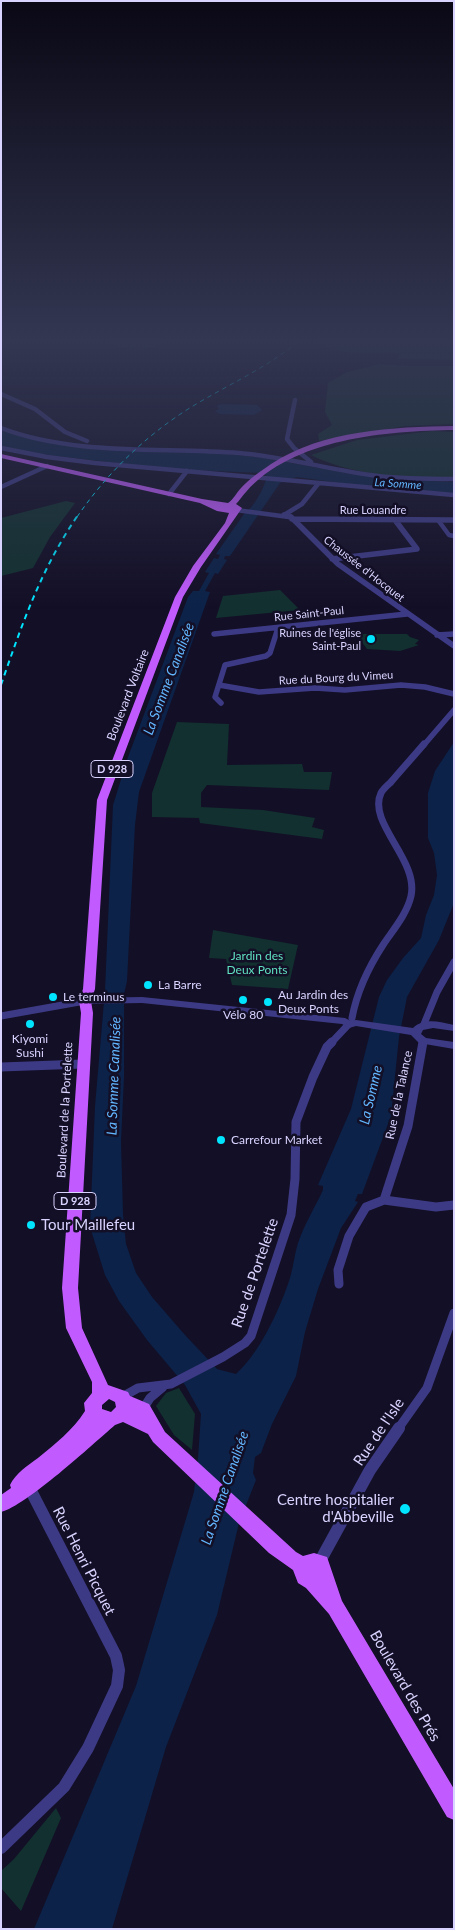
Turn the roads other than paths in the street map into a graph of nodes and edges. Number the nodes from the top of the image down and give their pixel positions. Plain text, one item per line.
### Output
1 (8, 430) edge
2 (62, 430) edge
3 (289, 430) edge
4 (419, 430) edge
5 (106, 445) junction
6 (1, 448) edge
7 (1, 456) edge
8 (312, 464) junction
9 (47, 466) junction
10 (187, 471) junction
11 (454, 479) edge
12 (318, 484) junction
13 (1, 488) edge
14 (169, 494) junction
15 (454, 495) edge
16 (233, 509) junction
17 (286, 513) junction
18 (292, 519) junction
19 (395, 520) junction
20 (438, 520) junction
21 (454, 520) edge
22 (454, 536) edge
23 (332, 559) junction
24 (407, 614) junction
25 (278, 628) junction
26 (214, 634) dead end
27 (454, 634) edge
28 (437, 635) junction
29 (454, 646) edge
30 (219, 685) junction
31 (454, 694) edge
32 (221, 703) dead end
33 (454, 710) edge
34 (454, 962) edge
35 (91, 1001) junction
36 (1, 1016) edge
37 (353, 1022) junction
38 (420, 1028) junction
39 (454, 1028) edge
40 (423, 1041) junction
41 (454, 1046) edge
42 (83, 1064) junction
43 (1, 1067) edge
44 (384, 1200) junction
45 (454, 1205) edge
46 (339, 1284) dead end
47 (454, 1313) edge
48 (94, 1366) junction
49 (167, 1385) junction
50 (115, 1406) junction
51 (143, 1409) junction
52 (154, 1430) junction
53 (26, 1483) junction
54 (2, 1505) edge
55 (315, 1571) junction
56 (454, 1810) edge
57 (1, 1848) edge

1 - 5 street
2 - 5 street
3 - 8 street
4 - 16 main road, Boulevard Voltaire / D 928
5 - 8 street
6 - 10 street
7 - 9 main road
8 - 11 street
9 - 13 street
9 - 14 main road
10 - 12 street
10 - 14 street
12 - 15 street
12 - 17 street
14 - 16 main road
16 - 17 street, Chaussée d'Hocquet
16 - 35 main road, Boulevard Voltaire / D 928
17 - 18 street, Chaussée d'Hocquet
18 - 19 street, Rue Louandre
18 - 23 street, Chaussée d'Hocquet
19 - 20 street, Rue Louandre
19 - 23 street
20 - 21 street, Rue Louandre
20 - 22 street
23 - 24 street, Chaussée d'Hocquet
24 - 25 street, Rue Saint-Paul
24 - 28 street, Chaussée d'Hocquet
25 - 26 street, Rue Saint-Paul
25 - 30 street
27 - 28 street
28 - 29 street, Chaussée d'Hocquet
30 - 31 street, Rue du Bourg du Vimeu
30 - 32 street
33 - 37 street
34 - 38 street
35 - 36 street
35 - 37 street
35 - 42 main road, Boulevard de la Portelette / D 928
37 - 38 street
37 - 49 street, Rue de Portelette
38 - 39 street
38 - 40 street
40 - 41 street
40 - 44 street, Rue de la Talance
42 - 43 street
42 - 48 main road, Boulevard de la Portelette / D 928
44 - 45 street
44 - 46 street
47 - 55 street, Rue de l'Isle
48 - 50 main road, Boulevard de la Portelette / D 928
48 - 50 main road, Boulevard de la Portelette / D 928
49 - 50 street, Rue de Portelette
49 - 51 street, Rue de Portelette
50 - 51 main road
50 - 52 main road, Boulevard des Prés
50 - 53 main road
51 - 52 main road, Boulevard des Prés
52 - 55 main road, Boulevard des Prés
53 - 54 main road
53 - 57 street, Rue Henri Picquet
55 - 56 main road, Boulevard des Prés

